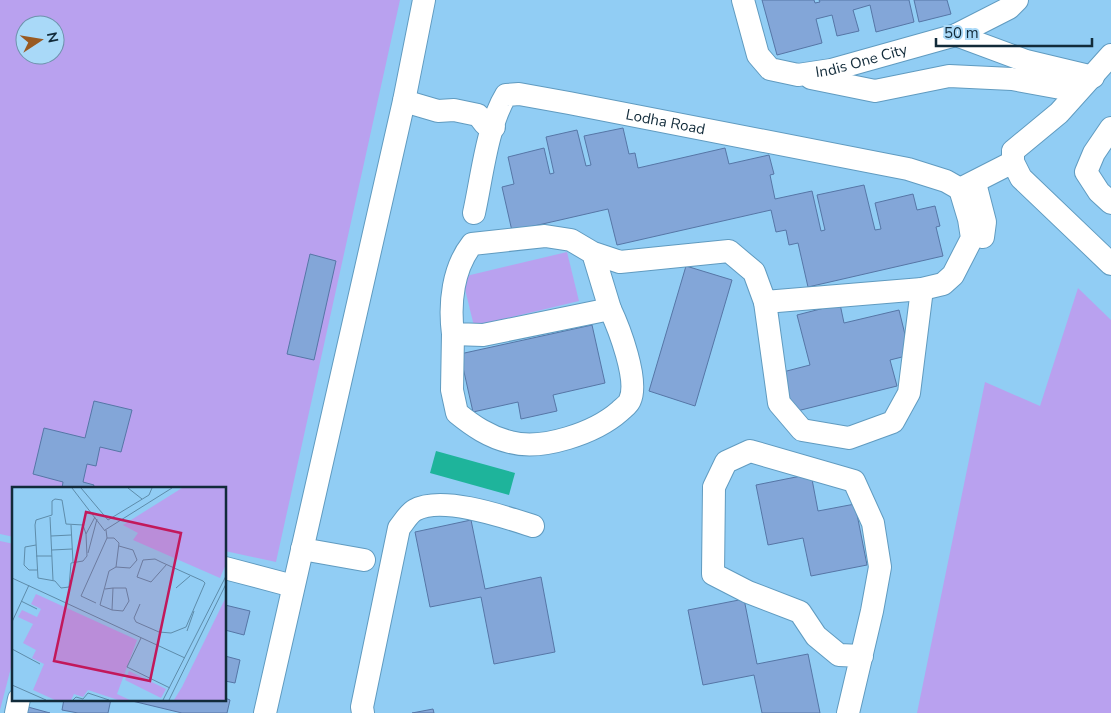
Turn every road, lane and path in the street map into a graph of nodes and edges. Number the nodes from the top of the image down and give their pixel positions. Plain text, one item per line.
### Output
1 (424, 0) edge
2 (743, 0) edge
3 (1018, 0) edge
4 (956, 35) junction
5 (994, 51) junction
6 (1111, 54) edge
7 (798, 76) junction
8 (949, 76) junction
9 (1085, 84) junction
10 (404, 101) junction
11 (489, 125) junction
12 (1111, 128) edge
13 (1014, 161) junction
14 (966, 183) junction
15 (1111, 203) edge
16 (474, 213) dead end
17 (983, 237) dead end
18 (593, 253) junction
19 (1111, 264) edge
20 (922, 289) junction
21 (765, 302) junction
22 (610, 309) junction
23 (453, 334) junction
24 (533, 526) dead end
25 (302, 549) junction
26 (364, 560) dead end
27 (226, 568) edge
28 (294, 586) junction
29 (862, 656) junction
30 (19, 700) edge
31 (16, 713) edge
32 (265, 713) edge
33 (362, 713) edge
34 (848, 713) edge

1 - 10 street
2 - 7 street, Indis One City
3 - 4 street, Indis One City
4 - 5 street
4 - 7 street, Indis One City
5 - 8 street
5 - 9 street
6 - 9 street
7 - 8 street
8 - 9 street
9 - 13 street
10 - 11 street
10 - 25 street
11 - 14 street, Lodha Road
11 - 16 street, Lodha Road
12 - 15 street
13 - 14 street
13 - 14 street
13 - 19 street
14 - 17 street
14 - 20 street
18 - 21 street
18 - 22 street
18 - 23 street
20 - 21 street
20 - 21 street
22 - 23 street
22 - 23 street
24 - 33 street
25 - 26 street
25 - 28 street
27 - 28 street
28 - 32 street
29 - 29 street
29 - 34 street
30 - 31 street

